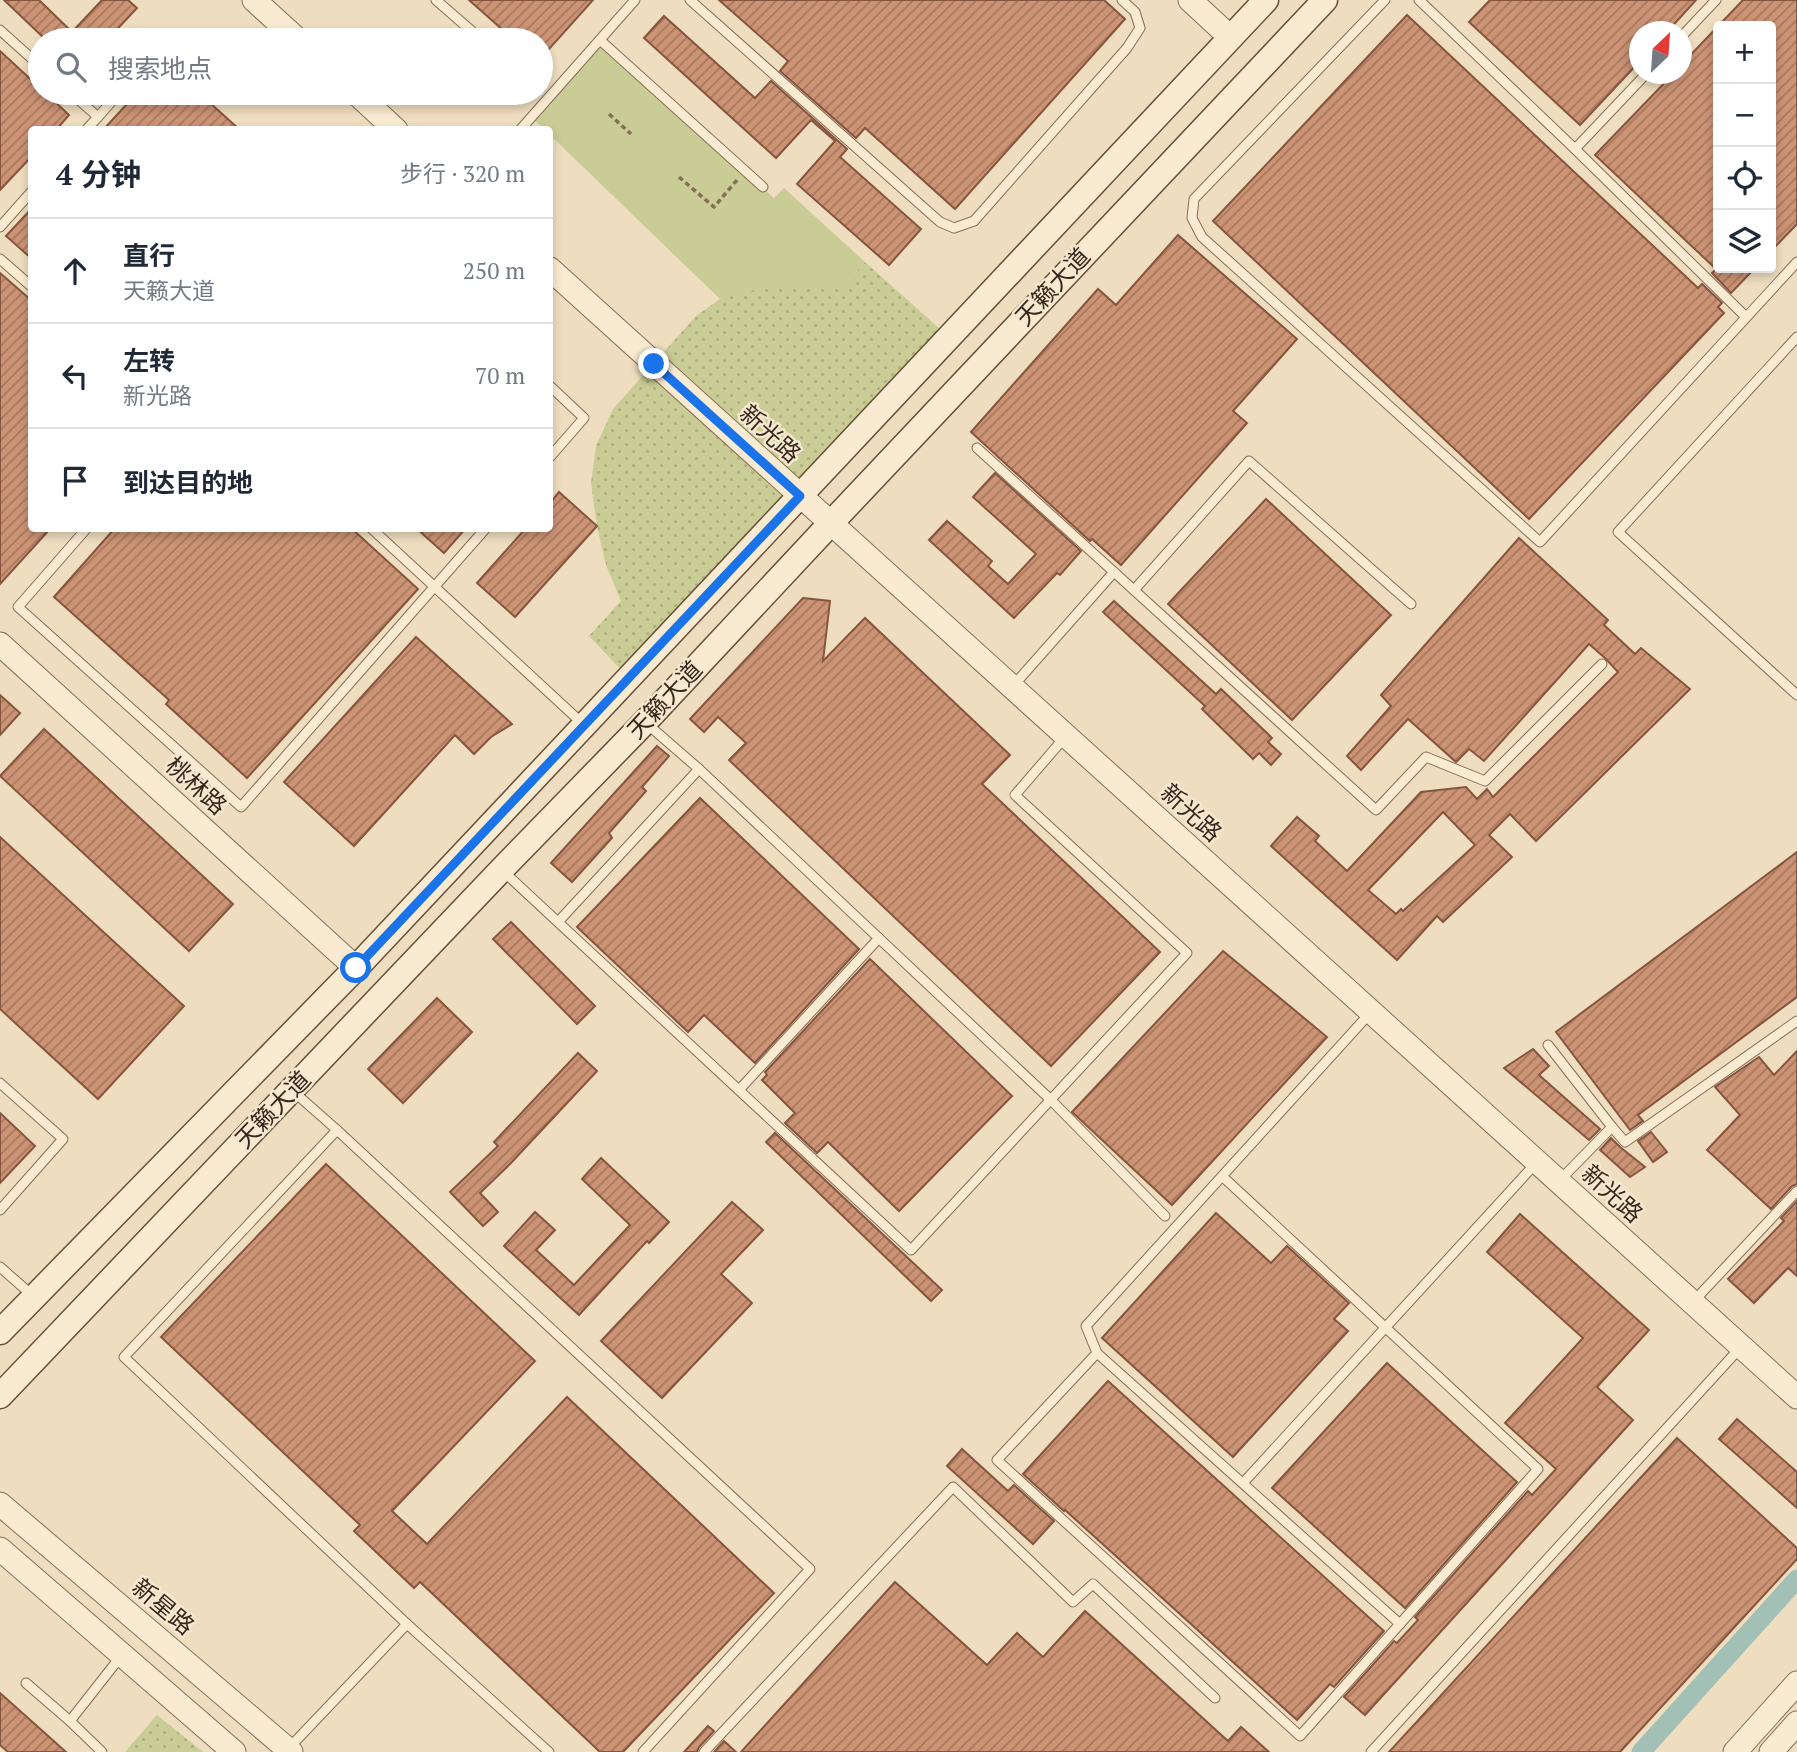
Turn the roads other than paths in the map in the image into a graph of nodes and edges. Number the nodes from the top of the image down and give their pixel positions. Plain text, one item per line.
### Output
1 (254, 0) edge
2 (436, 0) edge
3 (635, 0) edge
4 (690, 0) edge
5 (1122, 0) edge
6 (1190, 0) edge
7 (1266, 0) edge
8 (1325, 0) edge
9 (1385, 0) edge
10 (1419, 0) edge
11 (1716, 0) edge
12 (1692, 25) edge
13 (285, 28) edge
14 (468, 28) edge
15 (0, 30) edge
16 (1230, 37) junction
17 (600, 40) junction
18 (28, 55) edge
19 (1637, 84) edge
20 (553, 87) edge
21 (84, 105) edge
22 (108, 105) edge
23 (369, 105) edge
24 (538, 105) edge
25 (97, 117) junction
26 (89, 126) edge
27 (392, 126) edge
28 (523, 126) edge
29 (1575, 149) junction
30 (764, 187) dead end
31 (28, 196) edge
32 (0, 227) edge
33 (0, 259) edge
34 (1797, 262) edge
35 (553, 272) edge
36 (28, 284) edge
37 (1746, 317) junction
38 (1797, 337) edge
39 (553, 389) edge
40 (977, 448) dead end
41 (553, 454) edge
42 (800, 496) junction
43 (831, 523) junction
44 (84, 532) edge
45 (376, 532) edge
46 (483, 532) edge
47 (1114, 572) junction
48 (435, 587) junction
49 (1133, 590) junction
50 (1411, 604) dead end
51 (0, 644) edge
52 (1602, 664) dead end
53 (1012, 687) junction
54 (1797, 695) edge
55 (646, 722) junction
56 (584, 725) junction
57 (1066, 736) junction
58 (699, 769) junction
59 (502, 869) junction
60 (558, 922) junction
61 (879, 938) junction
62 (356, 968) junction
63 (1371, 1011) junction
64 (1797, 1021) edge
65 (1548, 1045) dead end
66 (0, 1083) edge
67 (292, 1090) junction
68 (739, 1090) junction
69 (1051, 1100) junction
70 (1612, 1127) junction
71 (337, 1130) junction
72 (1537, 1161) junction
73 (1222, 1176) junction
74 (1559, 1181) junction
75 (1797, 1191) edge
76 (0, 1210) edge
77 (1165, 1216) dead end
78 (0, 1266) edge
79 (34, 1297) junction
80 (1692, 1303) junction
81 (1385, 1328) junction
82 (0, 1332) edge
83 (1741, 1346) junction
84 (1097, 1353) junction
85 (0, 1396) edge
86 (1797, 1397) edge
87 (1243, 1483) junction
88 (0, 1504) edge
89 (0, 1549) edge
90 (407, 1624) junction
91 (1400, 1624) junction
92 (122, 1655) junction
93 (26, 1683) dead end
94 (1797, 1683) edge
95 (1215, 1698) dead end
96 (70, 1721) junction
97 (1797, 1723) edge
98 (289, 1751) edge
99 (102, 1752) edge
100 (234, 1752) edge
101 (548, 1752) edge
102 (643, 1752) edge
103 (704, 1752) edge
104 (1371, 1752) edge
105 (1735, 1752) edge
106 (1771, 1752) edge

1 - 13 street
2 - 14 lane
3 - 17 lane
4 - 5 lane
6 - 16 street
7 - 16 main road, 天籁大道
8 - 43 main road, 天籁大道
9 - 37 lane
10 - 29 lane
11 - 12 lane
15 - 18 lane
16 - 42 main road, 天籁大道
17 - 20 lane
17 - 30 lane
19 - 29 lane
21 - 25 lane
22 - 25 lane
23 - 27 street
24 - 28 lane
25 - 26 lane
29 - 37 lane
31 - 32 lane
33 - 36 lane
34 - 37 lane
35 - 42 street, 新光路
38 - 54 lane
39 - 41 lane
40 - 47 lane
42 - 43 street, 新光路
42 - 56 main road, 天籁大道
43 - 53 street, 新光路
43 - 55 main road, 天籁大道
44 - 48 lane
45 - 48 lane
46 - 48 lane
47 - 49 lane
47 - 53 lane
48 - 56 lane
49 - 50 lane
49 - 52 lane
51 - 62 street, 桃林路
53 - 57 street, 新光路
55 - 58 lane
55 - 59 main road, 天籁大道
56 - 62 main road, 天籁大道
57 - 63 street, 新光路
57 - 69 lane
58 - 60 lane
58 - 61 lane
59 - 60 lane
59 - 67 main road, 天籁大道
60 - 68 lane
61 - 68 lane
61 - 69 lane
62 - 79 main road, 天籁大道
63 - 72 street, 新光路
63 - 73 lane
64 - 70 lane
65 - 70 lane
66 - 76 lane
67 - 71 lane
67 - 85 main road, 天籁大道
68 - 69 lane
69 - 77 lane
70 - 74 lane
71 - 90 lane
71 - 102 lane
72 - 74 street, 新光路
72 - 81 lane
73 - 81 lane
73 - 84 lane
74 - 80 street, 新光路
75 - 80 lane
78 - 79 lane
79 - 82 main road, 天籁大道
80 - 83 street, 新光路
81 - 87 lane
81 - 91 lane
83 - 86 street, 新光路
83 - 104 lane
84 - 87 lane
84 - 91 lane
87 - 91 lane
88 - 98 street, 新星路
89 - 92 street
90 - 98 lane
90 - 101 lane
92 - 96 lane
92 - 100 street
93 - 96 lane
94 - 105 street
95 - 103 lane
96 - 99 lane
97 - 106 street

